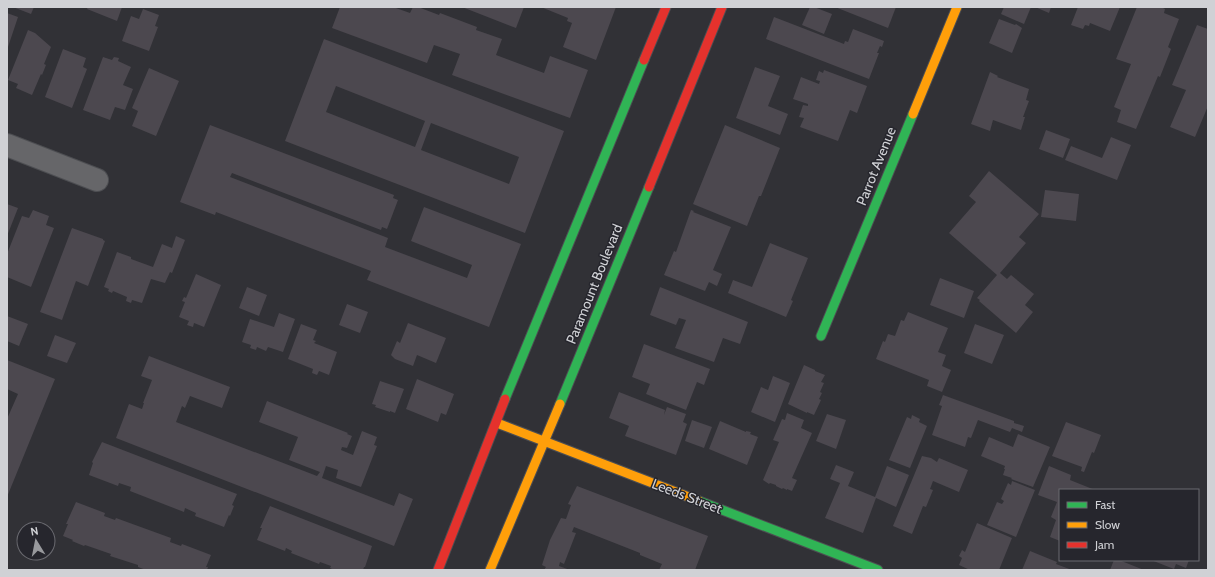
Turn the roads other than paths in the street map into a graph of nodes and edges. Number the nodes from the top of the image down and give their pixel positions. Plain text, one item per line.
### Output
1 (666, 7) edge
2 (722, 7) edge
3 (956, 7) edge
4 (7, 145) edge
5 (97, 180) dead end
6 (821, 336) dead end
7 (496, 423) junction
8 (545, 442) junction
9 (438, 570) edge
10 (490, 570) edge
11 (878, 570) edge

1 - 7 main road
2 - 8 main road, Paramount Boulevard
3 - 6 main road, Parrot Avenue
4 - 5 street
7 - 8 main road, Leeds Street
7 - 9 main road
8 - 10 main road, Paramount Boulevard
8 - 11 main road, Leeds Street

